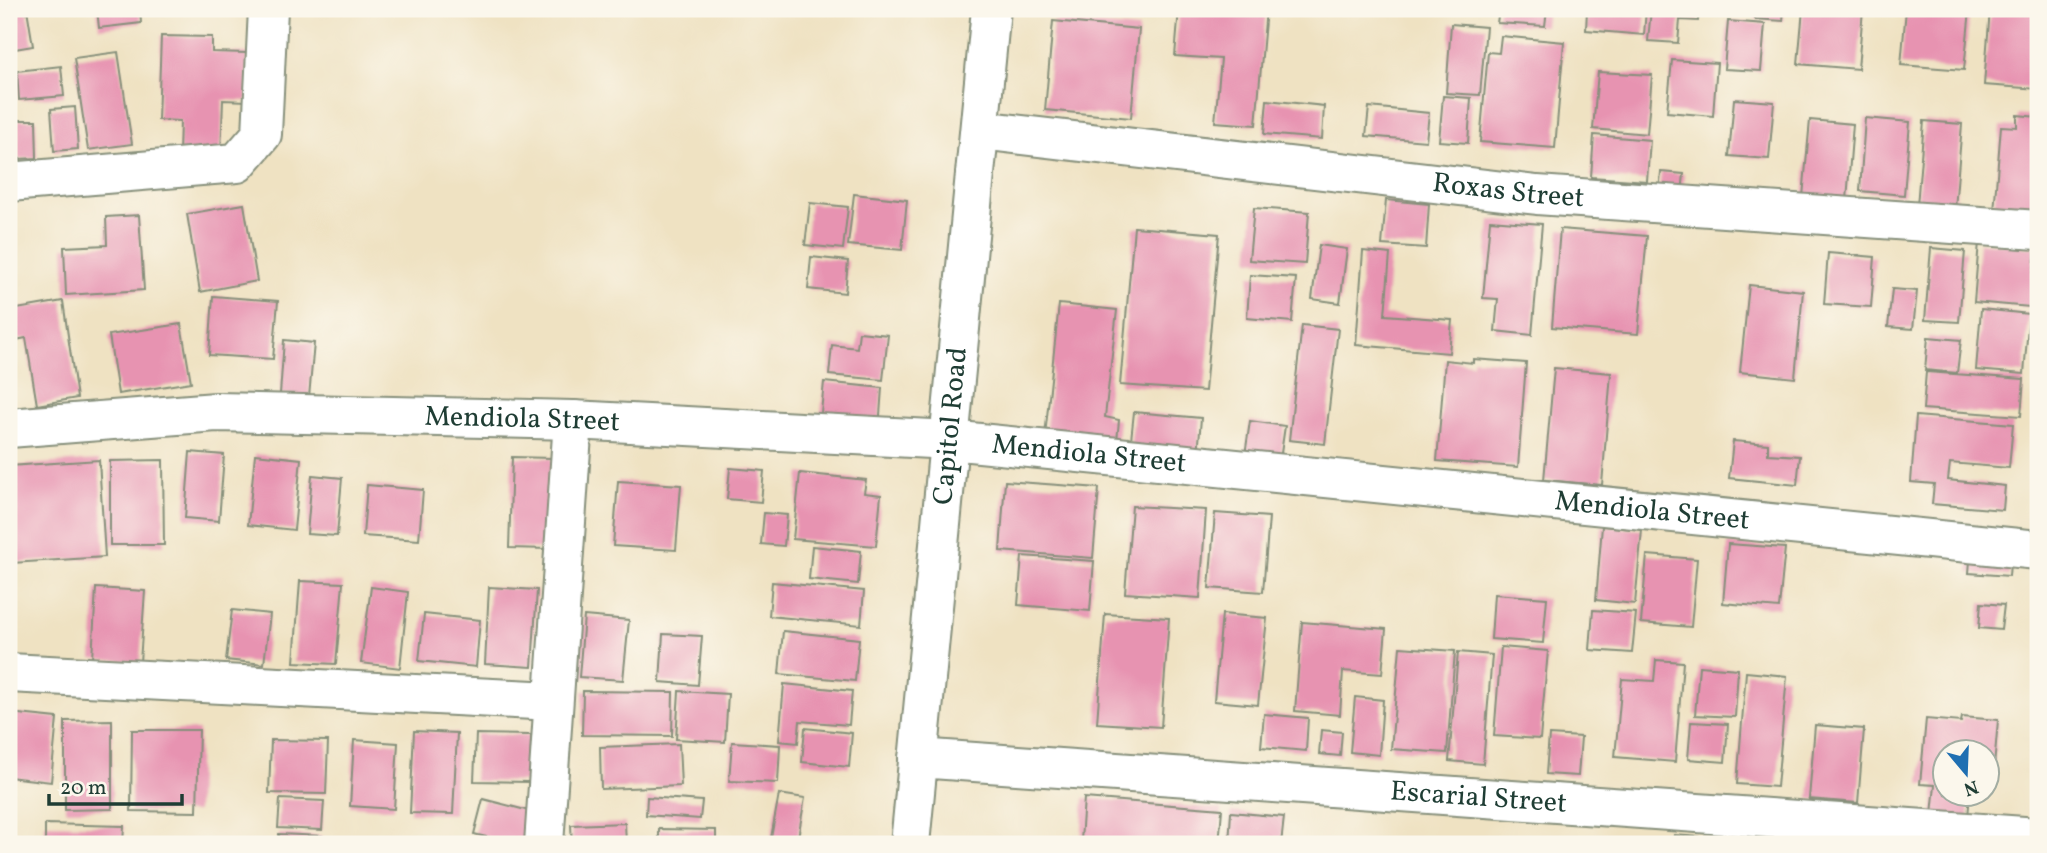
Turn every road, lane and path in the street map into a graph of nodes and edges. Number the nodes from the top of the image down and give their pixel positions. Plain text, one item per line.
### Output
1 (268, 9) edge
2 (991, 9) edge
3 (980, 130) junction
4 (9, 182) edge
5 (2038, 230) edge
6 (573, 420) junction
7 (9, 428) edge
8 (950, 440) junction
9 (2038, 550) edge
10 (9, 673) edge
11 (553, 701) junction
12 (918, 758) junction
13 (2038, 837) edge
14 (544, 844) edge
15 (910, 844) edge

1 - 4 street
2 - 3 street, Capitol Road
3 - 5 street, Roxas Street
3 - 8 street, Capitol Road
6 - 7 street, Mendiola Street
6 - 8 street, Mendiola Street
6 - 11 street
8 - 9 street, Mendiola Street
8 - 12 street, Capitol Road
10 - 11 street
11 - 14 street
12 - 13 street, Escarial Street
12 - 15 street, Capitol Road

